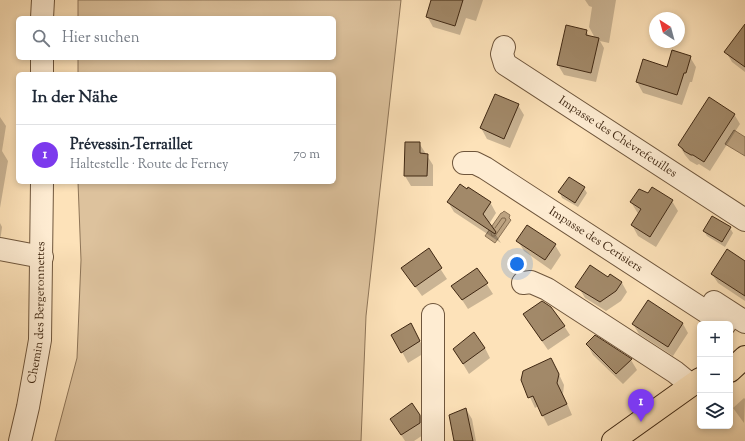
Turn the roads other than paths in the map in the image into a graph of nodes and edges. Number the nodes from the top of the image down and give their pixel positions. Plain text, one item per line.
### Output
1 (43, 0) edge
2 (42, 16) edge
3 (504, 47) dead end
4 (42, 60) edge
5 (42, 72) edge
6 (464, 163) dead end
7 (526, 181) dead end
8 (42, 184) edge
9 (745, 220) edge
10 (0, 249) edge
11 (42, 257) junction
12 (523, 283) dead end
13 (433, 315) dead end
14 (720, 321) edge
15 (745, 322) edge
16 (733, 329) edge
17 (745, 339) edge
18 (745, 351) edge
19 (745, 357) edge
20 (733, 358) edge
21 (733, 368) edge
22 (697, 386) edge
23 (20, 441) edge
24 (433, 441) edge
25 (614, 441) edge
26 (633, 441) edge

1 - 2 street
3 - 9 street, Impasse des Chèvrefeuilles
4 - 5 street
6 - 14 street, Impasse des Cerisiers
7 - 15 street
8 - 11 street, Chemin des Bergeronnettes
10 - 11 street
11 - 23 street, Chemin des Bergeronnettes
12 - 22 street
13 - 24 street
16 - 17 street
18 - 20 main road
19 - 21 main road
22 - 25 main road
22 - 26 main road

